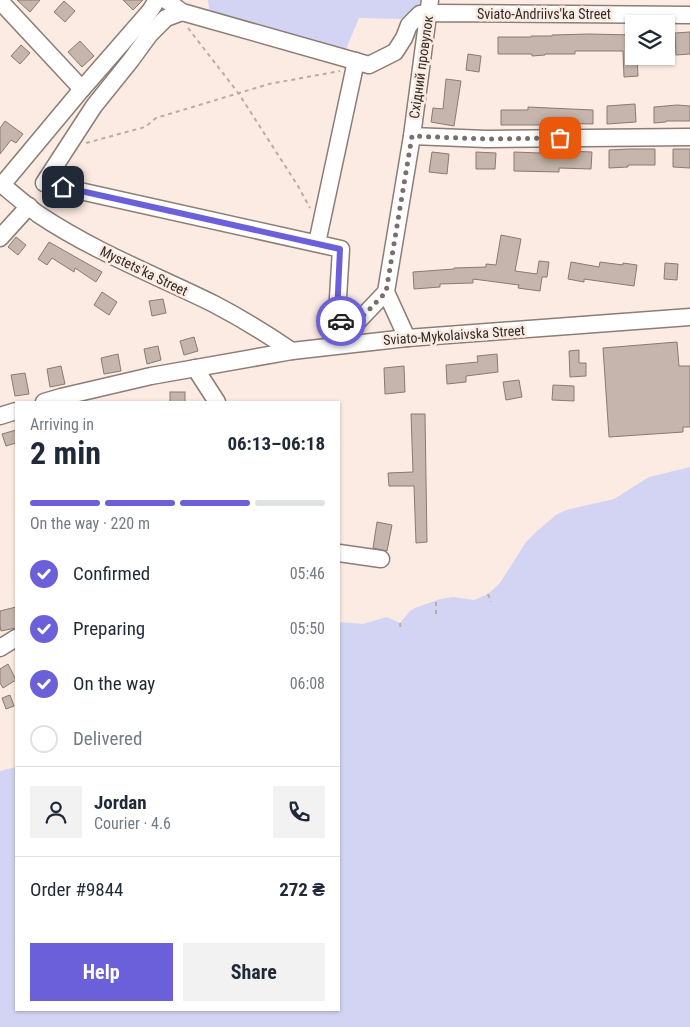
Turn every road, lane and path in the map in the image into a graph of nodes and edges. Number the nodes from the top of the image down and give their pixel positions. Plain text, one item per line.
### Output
1 (157, 0) edge
2 (166, 0) edge
3 (0, 1) edge
4 (430, 6) edge
5 (180, 13) junction
6 (690, 15) edge
7 (355, 65) junction
8 (82, 89) junction
9 (239, 94) junction
10 (412, 136) junction
11 (690, 137) edge
12 (65, 149) junction
13 (1, 184) edge
14 (29, 206) junction
15 (319, 236) junction
16 (0, 238) edge
17 (386, 292) junction
18 (690, 317) edge
19 (348, 332) junction
20 (407, 338) junction
21 (334, 346) junction
22 (292, 351) junction
23 (195, 368) junction
24 (47, 401) edge
25 (216, 401) edge
26 (15, 411) edge
27 (0, 416) edge
28 (340, 553) edge
29 (381, 559) dead end
30 (488, 594) dead end
31 (436, 601) dead end
32 (491, 602) dead end
33 (436, 614) dead end
34 (400, 623) dead end
35 (401, 631) dead end
36 (15, 639) edge
37 (0, 648) edge

1 - 8 street
2 - 5 street
3 - 8 street
4 - 6 street, Sviato-Andriivs'ka Street
4 - 7 street
4 - 10 street, Східний провулок
5 - 7 street
5 - 9 path
5 - 12 street
7 - 9 path
7 - 15 street
8 - 13 street
9 - 12 path
9 - 15 path
10 - 11 street
10 - 17 street, Східний провулок
12 - 15 street
13 - 14 street, Mystets'ka Street
14 - 16 street
14 - 22 street, Mystets'ka Street
15 - 19 street
17 - 19 street
17 - 20 street
18 - 20 street, Sviato-Mykolaivska Street
19 - 21 street
20 - 21 street, Sviato-Mykolaivska Street
21 - 22 street, Sviato-Mykolaivska Street
22 - 23 street, Sviato-Mykolaivska Street
23 - 24 street, Sviato-Mykolaivska Street
23 - 25 street
26 - 27 street
28 - 29 street
30 - 32 path
31 - 33 path
34 - 35 path
36 - 37 street

